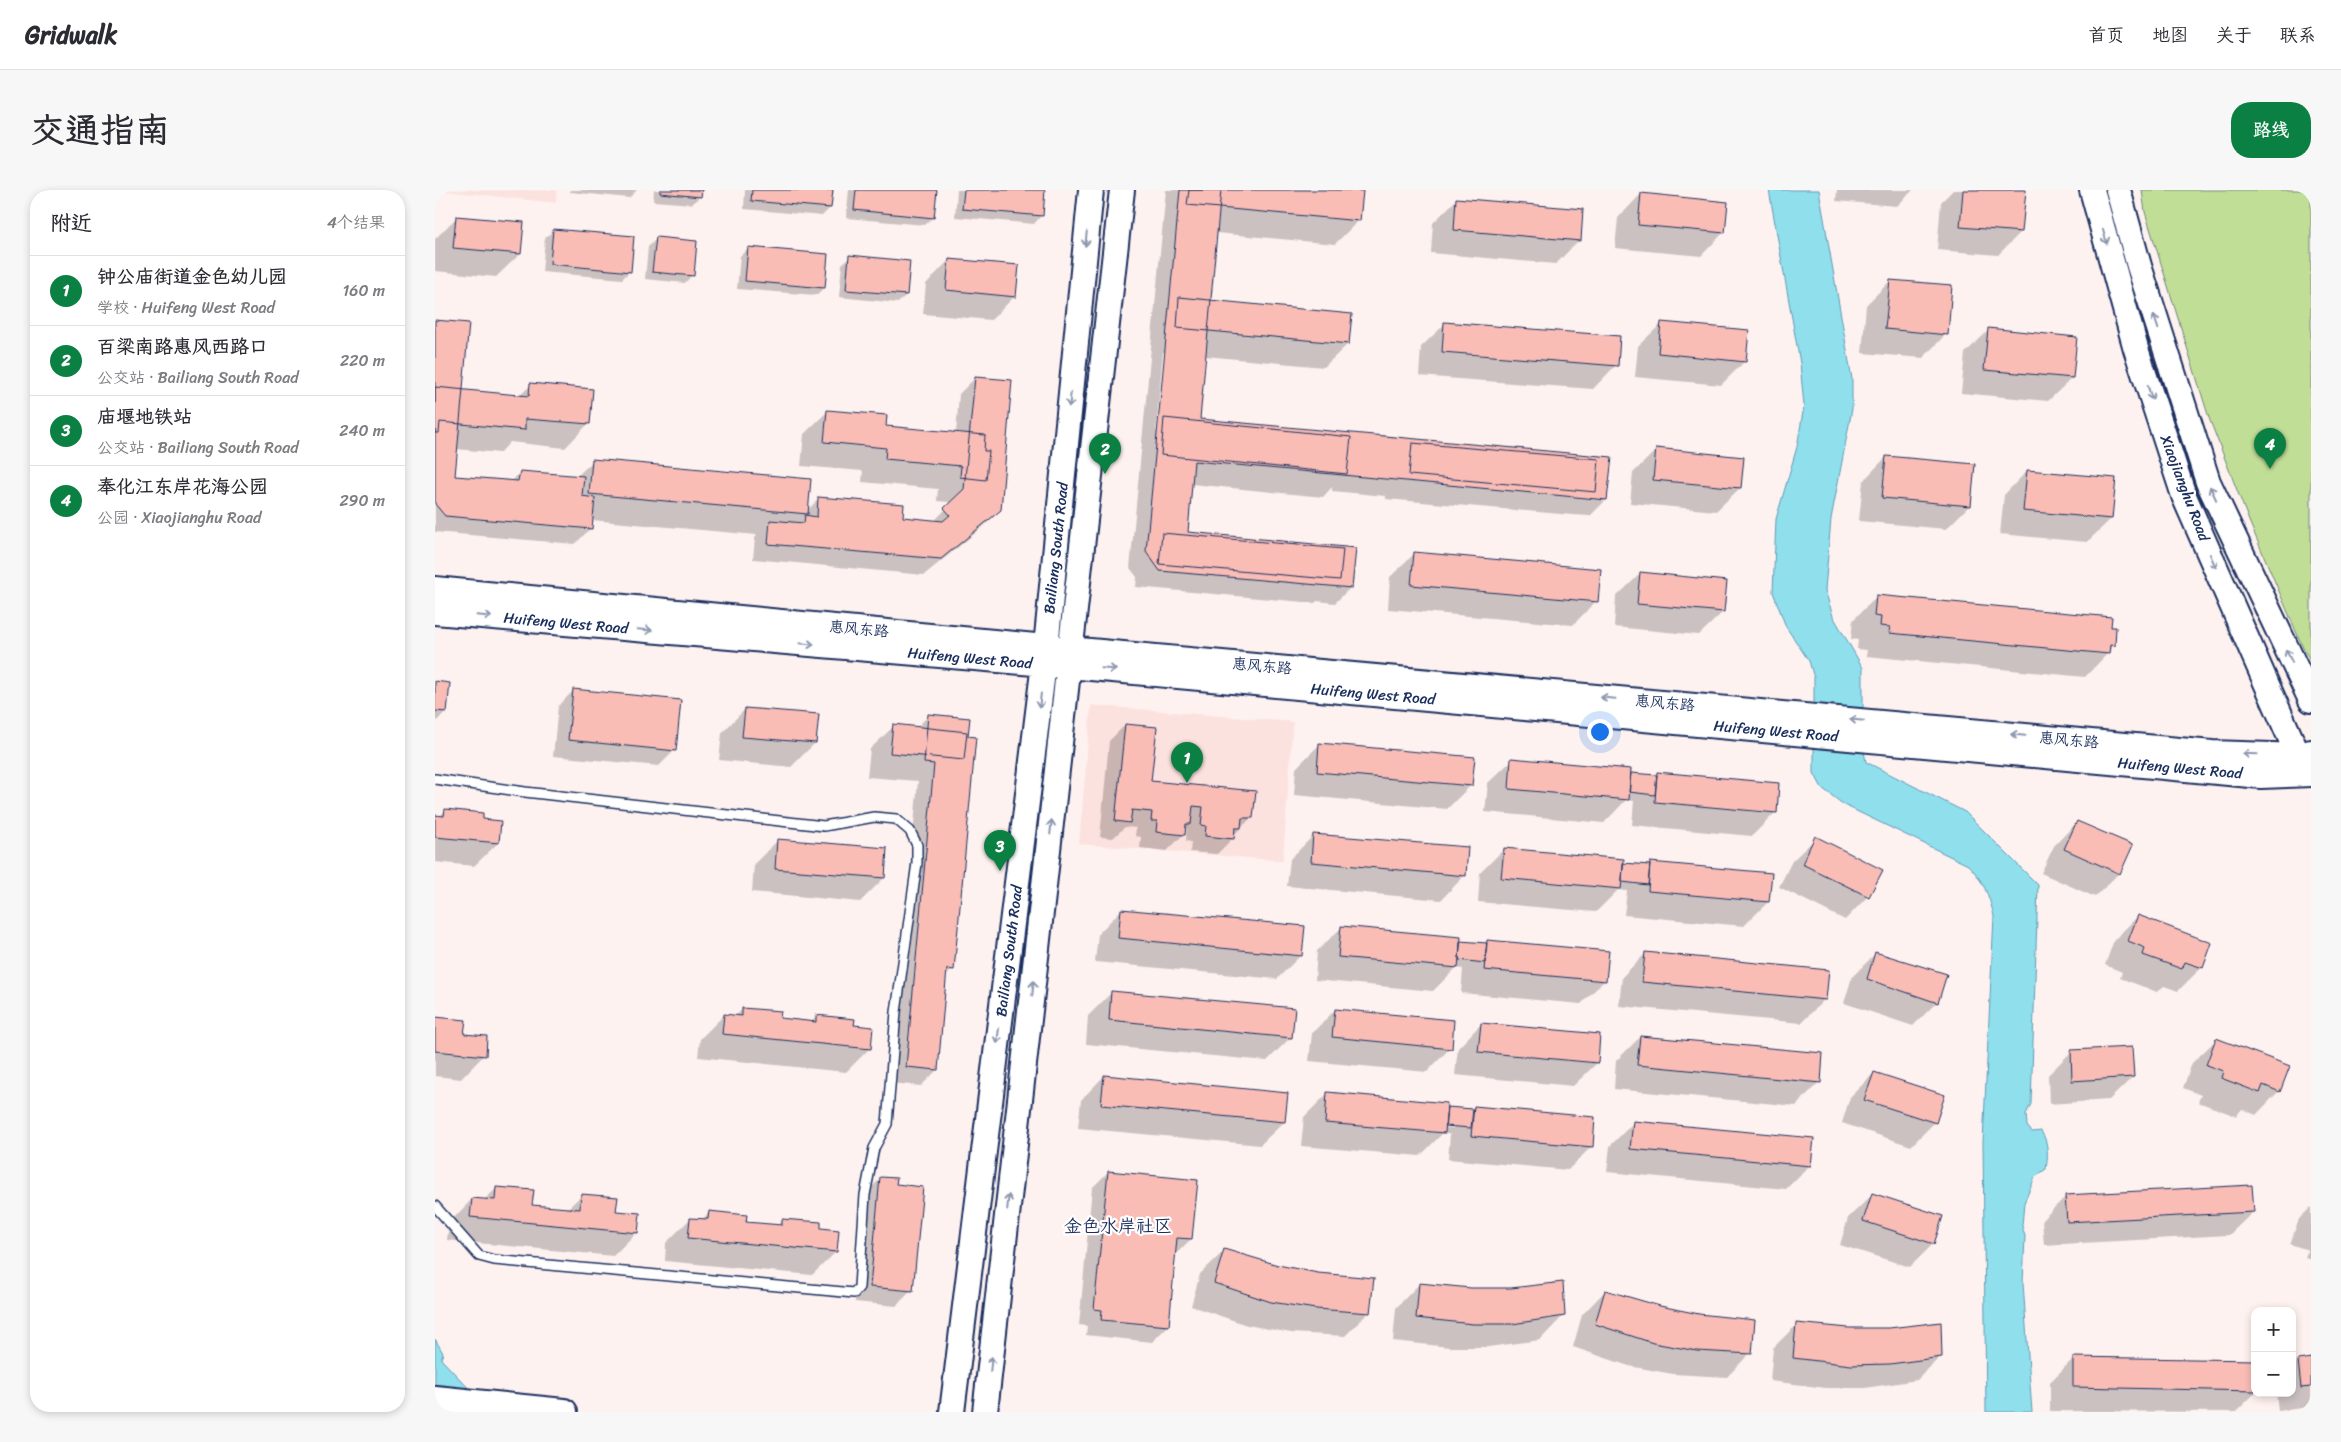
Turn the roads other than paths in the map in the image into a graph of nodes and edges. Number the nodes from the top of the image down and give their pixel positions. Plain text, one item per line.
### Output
1 (1091, 190) edge
2 (1122, 190) edge
3 (2092, 190) edge
4 (2118, 190) edge
5 (435, 589) edge
6 (435, 612) edge
7 (1045, 656) junction
8 (1070, 657) junction
9 (2311, 700) edge
10 (2308, 768) edge
11 (435, 779) edge
12 (435, 1206) edge
13 (435, 1399) edge
14 (564, 1412) edge
15 (951, 1412) edge
16 (985, 1412) edge

1 -> 7 street, Bailiang South Road
2 - 8 street, Bailiang South Road
3 -> 10 street, Xiaojianghu Road
9 -> 4 street, Xiaojianghu Road
5 - 7 street, 惠风东路
6 -> 7 street, Huifeng West Road
7 - 8 street, 惠风东路
7 -> 15 street, Bailiang South Road
8 - 10 street, Huifeng West Road
16 -> 8 street, Bailiang South Road
11 - 12 lane
13 - 14 main road

